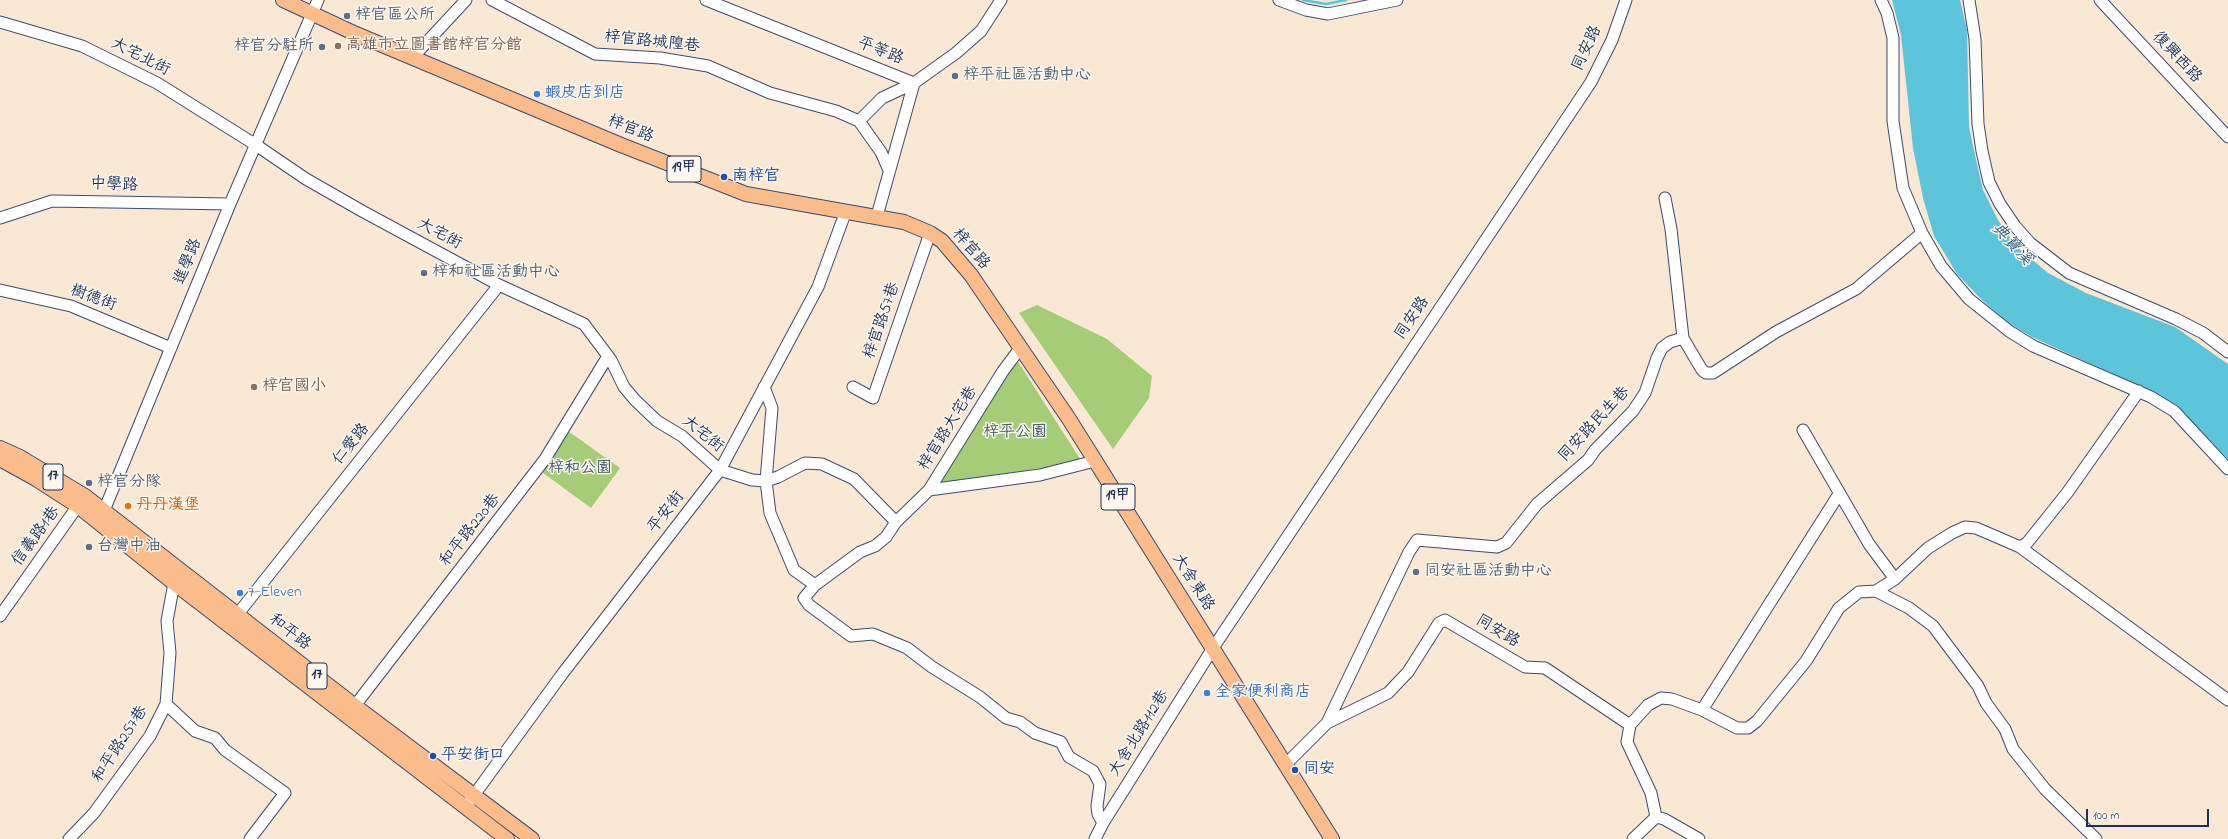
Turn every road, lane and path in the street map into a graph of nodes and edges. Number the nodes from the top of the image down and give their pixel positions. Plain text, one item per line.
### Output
1 (283, 0) edge
2 (318, 0) edge
3 (466, 0) edge
4 (492, 0) edge
5 (706, 0) edge
6 (1001, 0) edge
7 (1279, 0) edge
8 (1397, 0) edge
9 (1626, 0) edge
10 (1881, 0) edge
11 (1970, 0) edge
12 (2100, 0) edge
13 (313, 14) junction
14 (0, 22) edge
15 (412, 58) junction
16 (914, 83) junction
17 (859, 121) junction
18 (2228, 137) edge
19 (256, 145) junction
20 (889, 170) junction
21 (1665, 198) dead end
22 (230, 204) junction
23 (846, 211) junction
24 (877, 216) junction
25 (0, 218) edge
26 (930, 233) junction
27 (1922, 233) junction
28 (499, 285) junction
29 (0, 290) edge
30 (1684, 338) junction
31 (1021, 347) junction
32 (172, 348) junction
33 (2228, 352) edge
34 (608, 356) junction
35 (764, 387) junction
36 (853, 387) dead end
37 (2139, 391) junction
38 (1803, 430) dead end
39 (0, 448) edge
40 (0, 459) edge
41 (1095, 462) junction
42 (2228, 469) edge
43 (720, 470) junction
44 (766, 481) junction
45 (929, 490) junction
46 (1839, 494) junction
47 (81, 501) junction
48 (101, 517) junction
49 (896, 522) junction
50 (1417, 540) joint
51 (2020, 547) junction
52 (1894, 579) junction
53 (174, 583) junction
54 (815, 585) junction
55 (1876, 591) junction
56 (0, 616) edge
57 (233, 620) junction
58 (1213, 648) junction
59 (2228, 700) edge
60 (166, 704) junction
61 (1702, 710) junction
62 (351, 711) junction
63 (1327, 724) junction
64 (1630, 725) junction
65 (1285, 765) junction
66 (474, 794) junction
67 (465, 807) junction
68 (1656, 817) junction
69 (1102, 823) junction
70 (69, 839) edge
71 (250, 839) edge
72 (507, 839) edge
73 (532, 839) edge
74 (1095, 839) edge
75 (1332, 839) edge
76 (1634, 839) edge
77 (1699, 839) edge
78 (2096, 839) edge

1 - 13 main road, 梓官路 / 19甲
2 - 13 street, 進學路
3 - 15 street
4 - 17 street, 梓官路城隍巷
5 - 16 street, 平等路
6 - 16 street
7 - 8 street
9 - 58 street, 同安路
10 - 27 street
11 - 33 street
12 - 18 street, 復興西路
13 - 15 main road, 梓官路 / 19甲
13 - 19 street, 進學路
14 - 19 street, 大宅北街
15 - 23 main road, 梓官路 / 19甲
16 - 17 street
16 - 20 street, 平等路
17 - 20 street
19 - 22 street, 進學路
19 - 28 street, 大宅街
20 - 24 street, 平等路
21 - 30 street
22 - 25 street, 中學路
22 - 32 street, 進學路
23 - 24 main road, 梓官路 / 19甲
23 - 35 street, 平安街
24 - 26 main road, 梓官路 / 19甲
26 - 31 main road, 梓官路 / 19甲
26 - 36 street, 梓官路57巷
27 - 30 street
27 - 37 street
28 - 34 street, 大宅街
28 - 57 street, 仁愛路
29 - 32 street, 樹德街
30 - 50 street, 同安路民生巷
31 - 41 main road, 大舍東路 / 19甲
31 - 45 street, 梓官路大宅巷
32 - 48 street, 進學路
34 - 43 street, 大宅街
34 - 62 street, 和平路220巷
35 - 43 street, 平安街
35 - 44 street
37 - 42 street
37 - 51 street
38 - 46 street
39 - 47 main road, 17
40 - 47 main road, 17
41 - 45 street
41 - 58 main road, 大舍東路 / 19甲
43 - 44 street
43 - 66 street, 平安街
44 - 49 street
44 - 54 street
45 - 49 street, 梓官路大宅巷
46 - 52 street
46 - 61 street
47 - 48 main road, 17
47 - 56 street, 信義路1巷
48 - 53 main road, 和平路 / 17
48 - 57 main road, 和平路 / 17
49 - 54 street, 梓官路大宅巷
50 - 63 street, 同安路
51 - 52 street
51 - 59 street
52 - 55 street
53 - 57 main road, 和平路 / 17
53 - 60 street, 和平路257巷
54 - 69 street, 梓官路大宅巷
55 - 61 street
55 - 78 street
57 - 62 main road, 和平路 / 17
58 - 65 main road, 大舍東路 / 19甲
58 - 69 street, 大舍北路112巷
60 - 70 street, 和平路257巷
60 - 71 street
61 - 64 street
62 - 66 main road, 和平路 / 17
62 - 67 main road, 和平路 / 17
63 - 64 street, 同安路
63 - 65 street, 同安路
64 - 68 street
65 - 75 main road, 大舍東路 / 19甲
66 - 67 street, 平安街
66 - 73 main road, 和平路 / 17
67 - 72 main road, 和平路 / 17
68 - 76 street
68 - 77 street
69 - 74 street, 大舍北路112巷

